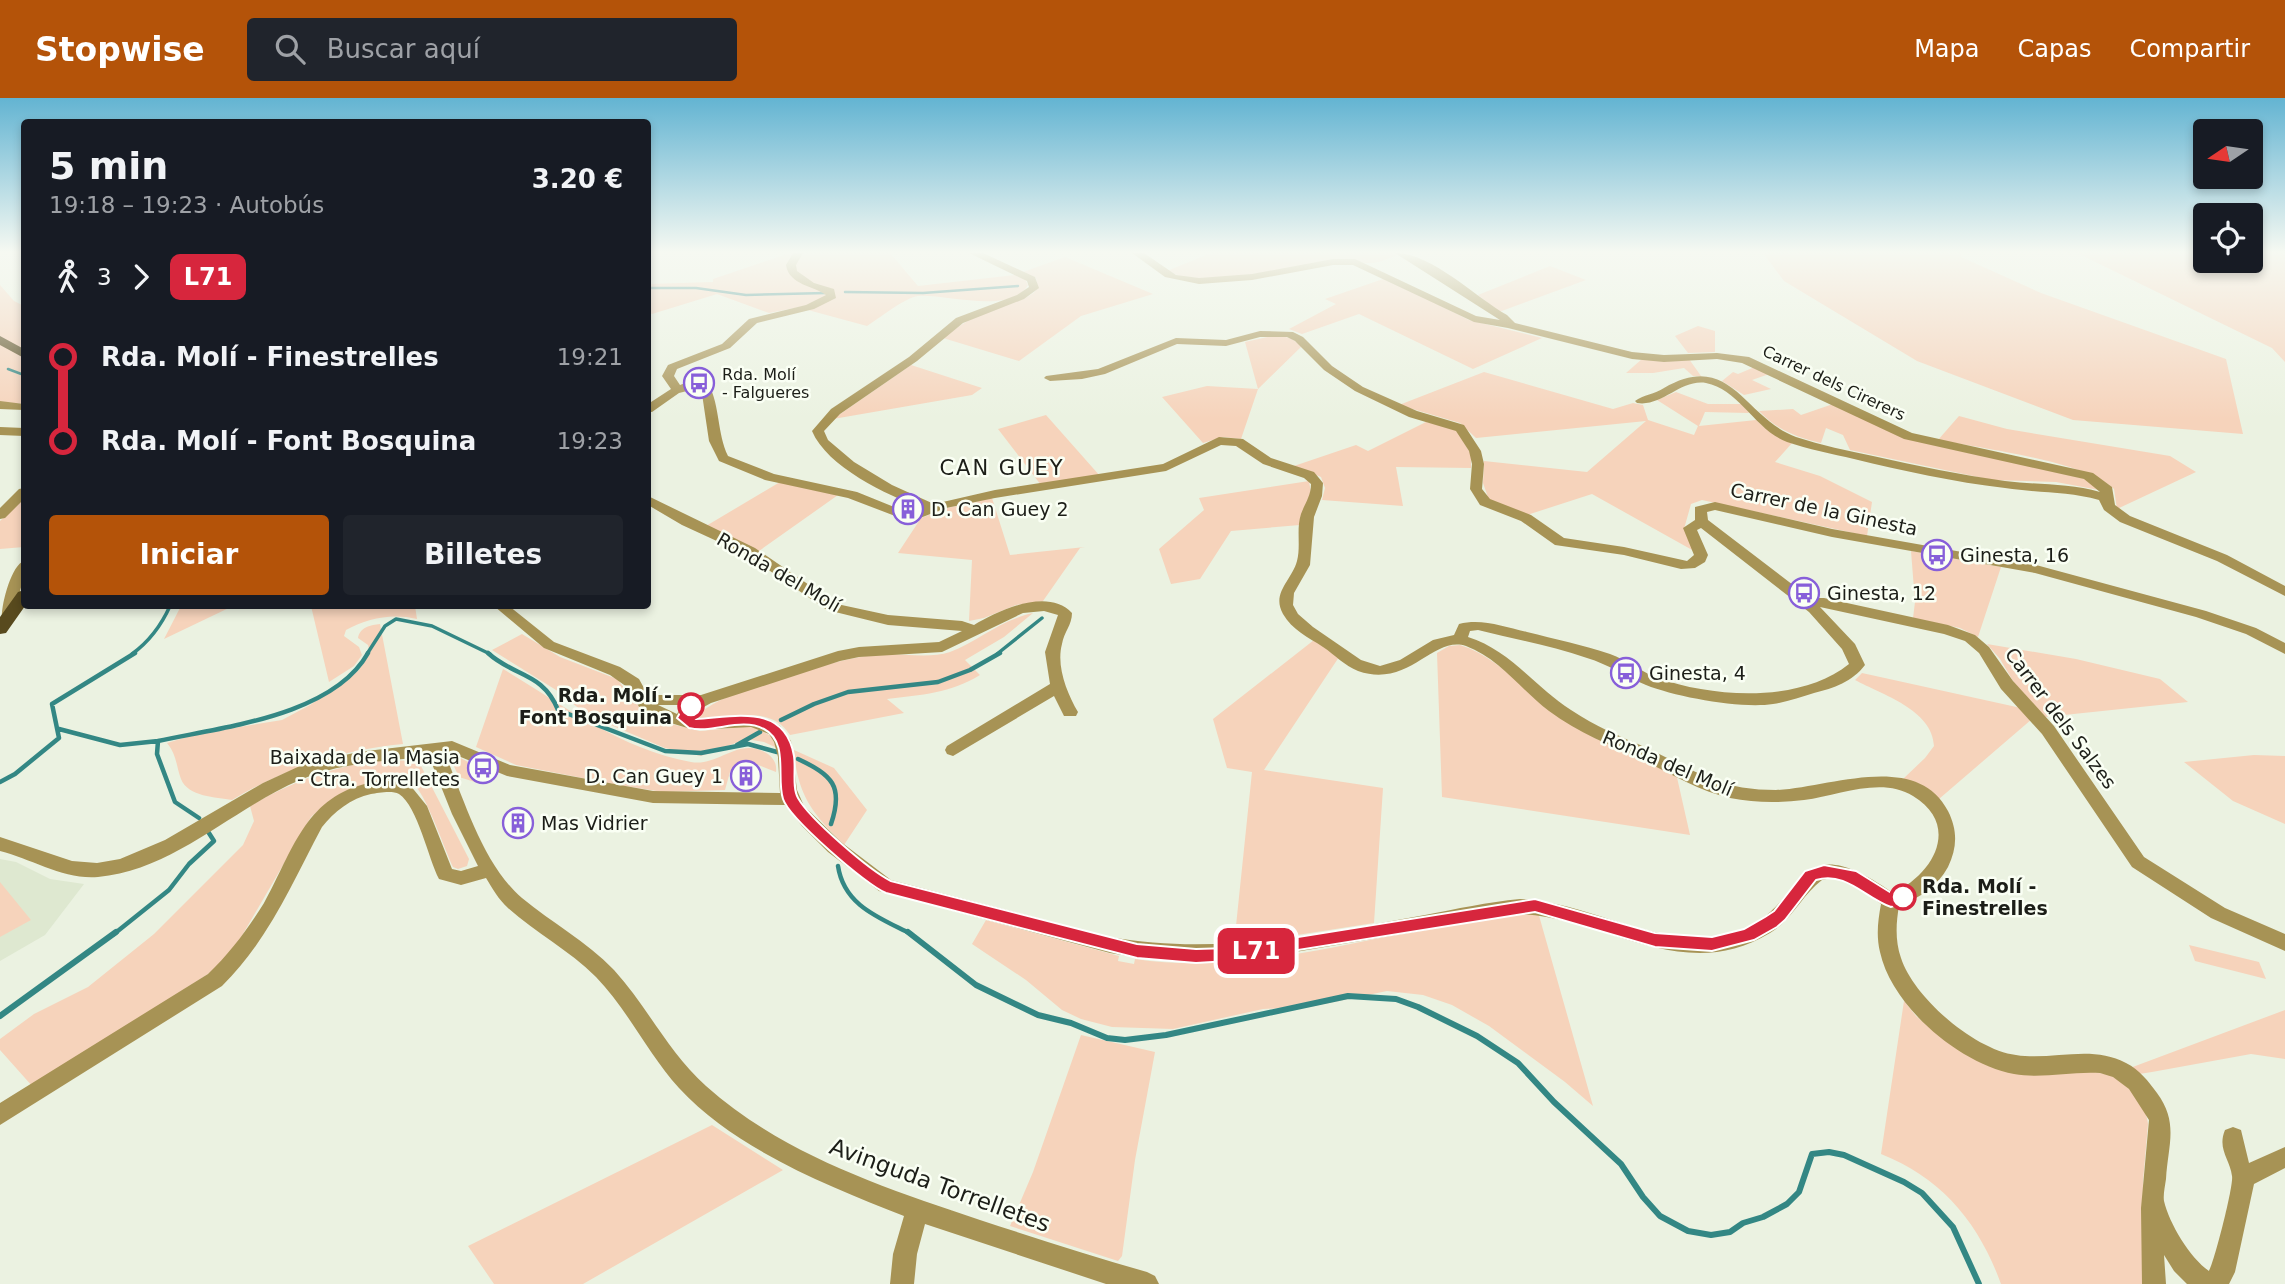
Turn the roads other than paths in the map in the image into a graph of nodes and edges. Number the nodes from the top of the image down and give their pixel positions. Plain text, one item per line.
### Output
1 (805, 308) edge
2 (986, 308) edge
3 (1452, 308) edge
4 (1487, 308) edge
5 (1510, 324) junction
6 (0, 340) edge
7 (21, 352) edge
8 (1050, 378) dead end
9 (676, 388) junction
10 (1641, 401) dead end
11 (0, 405) edge
12 (651, 406) edge
13 (21, 407) edge
14 (0, 431) edge
15 (21, 432) edge
16 (21, 495) edge
17 (2105, 497) junction
18 (651, 502) edge
19 (934, 508) junction
20 (0, 515) edge
21 (1702, 522) junction
22 (21, 572) edge
23 (2285, 592) edge
24 (21, 599) edge
25 (1805, 603) junction
26 (505, 609) edge
27 (3, 623) edge
28 (976, 630) junction
29 (1460, 639) junction
30 (2285, 649) edge
31 (1059, 686) junction
32 (638, 691) junction
33 (705, 699) junction
34 (1070, 712) dead end
35 (687, 722) junction
36 (953, 750) dead end
37 (427, 751) junction
38 (790, 799) junction
39 (0, 844) edge
40 (488, 870) junction
41 (1891, 901) junction
42 (2285, 943) edge
43 (0, 1115) edge
44 (2233, 1138) dead end
45 (2285, 1157) edge
46 (2244, 1177) junction
47 (2153, 1201) junction
48 (917, 1210) junction
49 (902, 1284) edge
50 (1147, 1284) edge
51 (2154, 1284) edge
52 (2209, 1284) edge
53 (2215, 1284) edge

1 - 9 street
2 - 19 street
3 - 5 street, Carrer dels Cirerers
4 - 5 street
5 - 17 street, Carrer dels Cirerers
6 - 7 main road
8 - 21 street
9 - 12 street
9 - 19 street
10 - 17 street
11 - 13 street
14 - 15 street
16 - 20 street
17 - 23 street
18 - 28 street, Ronda del Molí
19 - 29 street
21 - 25 street
21 - 30 street, Carrer de la Ginesta
22 - 27 street
24 - 27 main road
25 - 29 street
25 - 42 street, Carrer dels Salzes
26 - 32 street
28 - 31 street
28 - 33 street
29 - 41 street, Ronda del Molí
31 - 34 street
31 - 36 street
32 - 33 street
32 - 35 street
33 - 35 street
35 - 38 street
37 - 38 street
37 - 39 street
37 - 40 street, Avinguda Torrelletes
38 - 41 street
40 - 43 street
40 - 48 street, Avinguda Torrelletes
41 - 47 street
44 - 46 street
45 - 46 street
46 - 53 street
47 - 51 street
47 - 52 street
48 - 49 street
48 - 50 street, Avinguda Torrelletes

